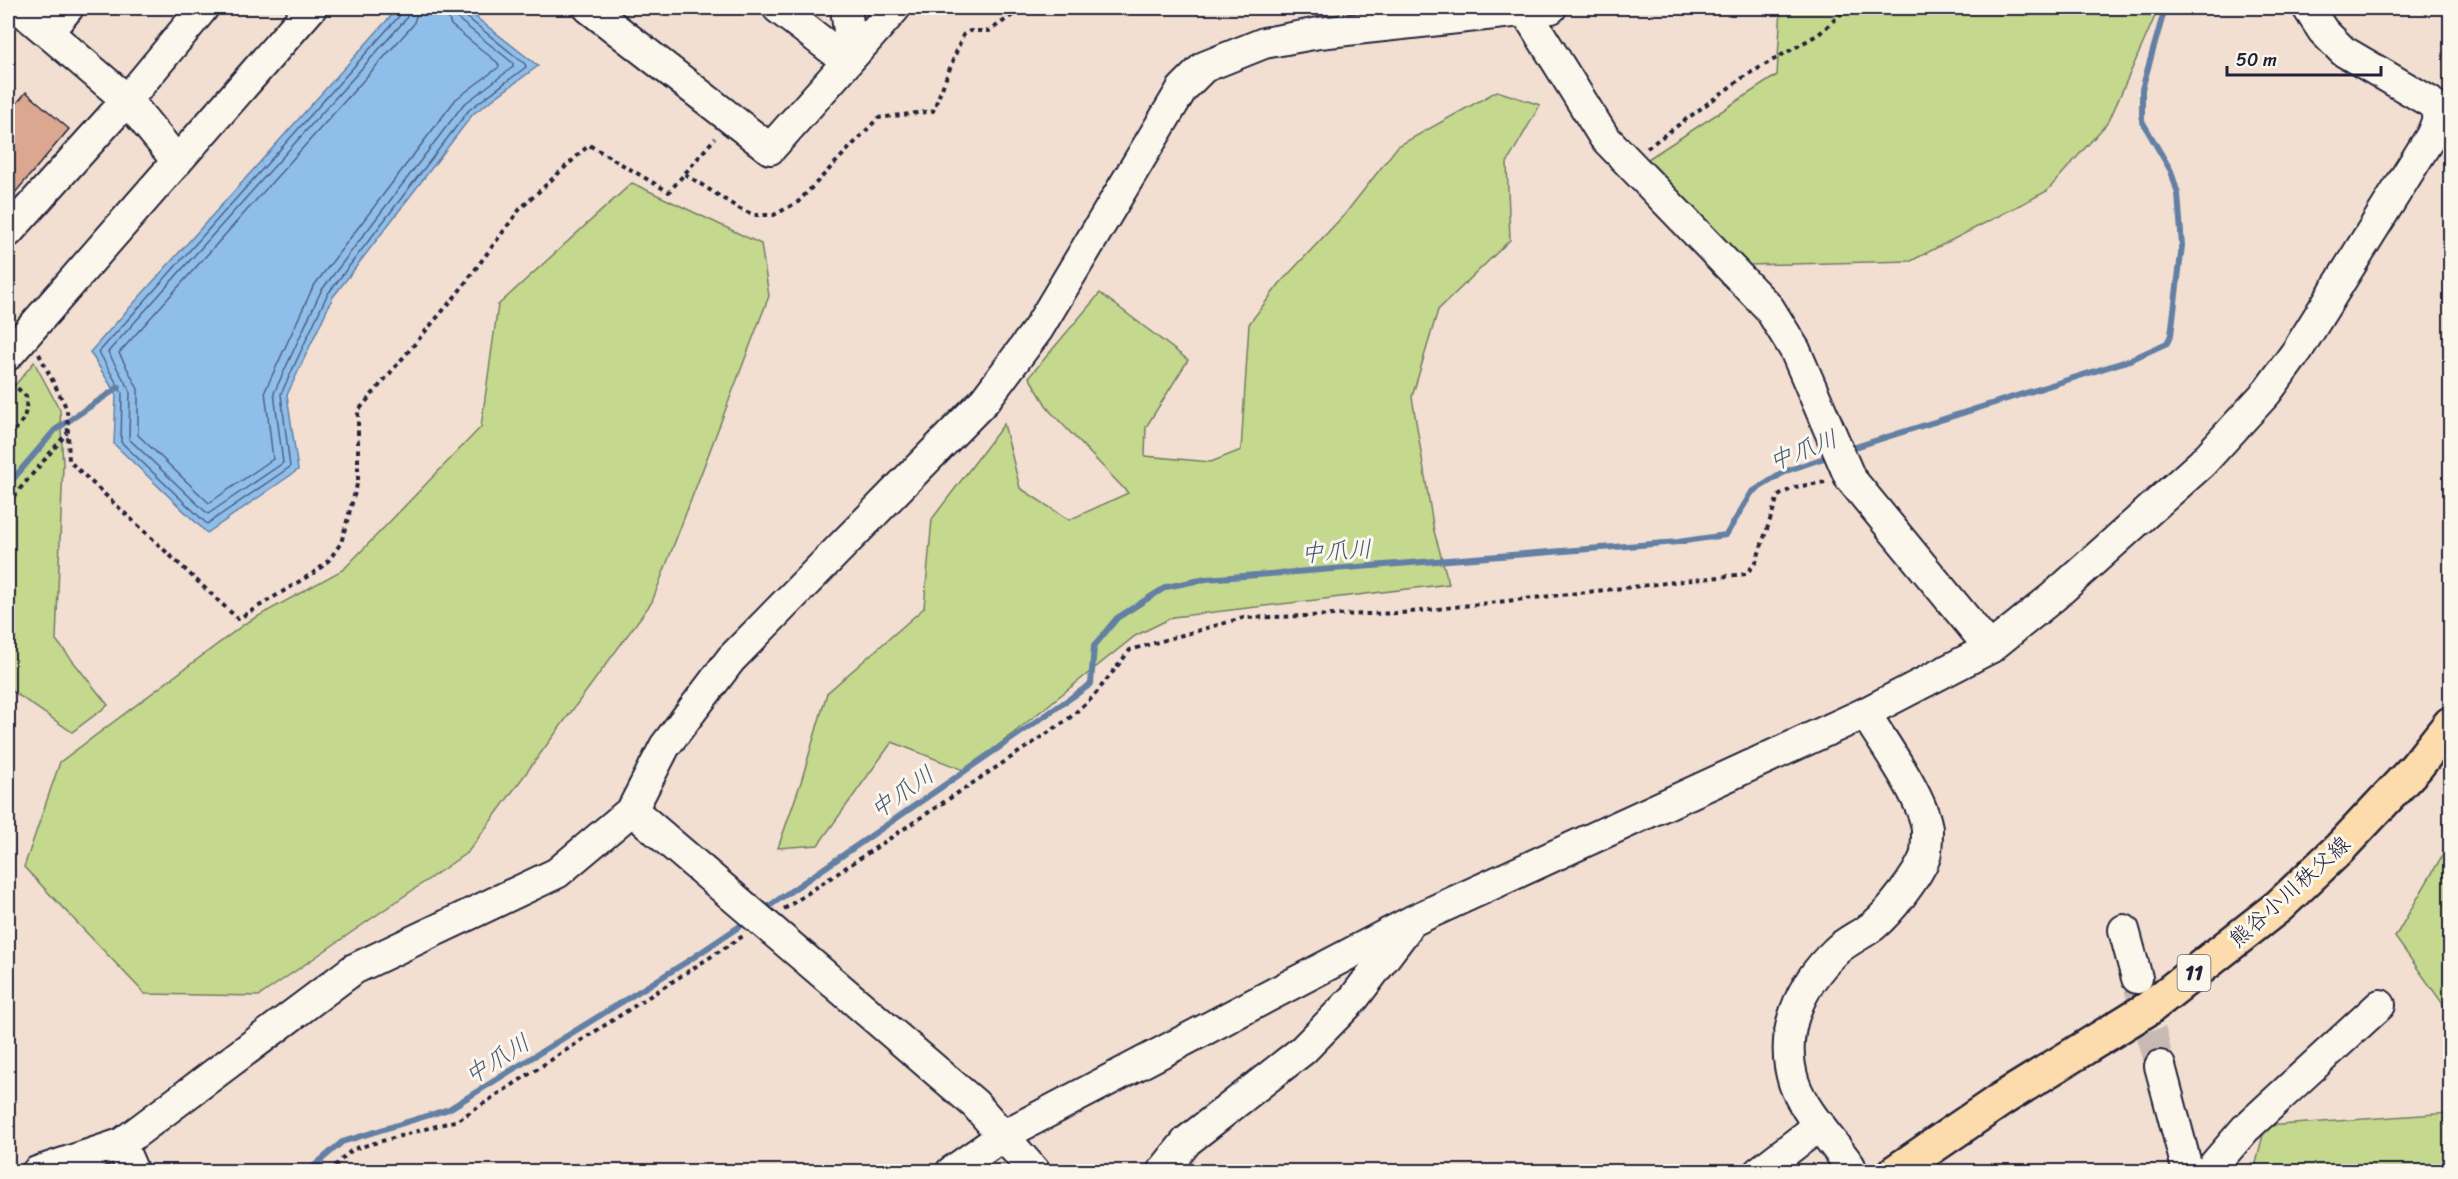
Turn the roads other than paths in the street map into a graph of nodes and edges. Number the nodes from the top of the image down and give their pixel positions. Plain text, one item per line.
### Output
1 (18, 8) edge
2 (68, 8) edge
3 (203, 8) edge
4 (311, 8) edge
5 (589, 8) edge
6 (778, 8) edge
7 (846, 8) edge
8 (895, 8) edge
9 (2308, 8) edge
10 (1539, 10) edge
11 (48, 32) junction
12 (852, 54) junction
13 (127, 100) junction
14 (2444, 104) edge
15 (177, 161) junction
16 (8, 232) edge
17 (15, 347) edge
18 (1990, 648) junction
19 (1866, 713) junction
20 (2451, 724) edge
21 (632, 810) junction
22 (1412, 921) junction
23 (2124, 930) dead end
24 (2137, 978) tunnel mouth
25 (2380, 1005) dead end
26 (2160, 1066) tunnel mouth
27 (1820, 1125) junction
28 (1004, 1135) junction
29 (121, 1144) junction
30 (1850, 1166) dead end
31 (37, 1172) edge
32 (133, 1172) edge
33 (951, 1172) edge
34 (1035, 1172) edge
35 (1162, 1172) edge
36 (1759, 1172) edge
37 (1895, 1172) edge
38 (2188, 1172) edge
39 (2208, 1172) edge

1 - 11 street
2 - 11 street
3 - 13 street
4 - 15 street
5 - 12 street
6 - 12 street
7 - 12 street
8 - 12 street
9 - 14 street
10 - 18 street
10 - 21 street
11 - 13 street
13 - 15 street
13 - 16 street
14 - 18 street
15 - 17 street
18 - 19 street
19 - 22 street
19 - 27 street
20 - 37 main road, 熊谷小川秩父線 / 11
21 - 28 street
21 - 29 street
22 - 28 street
22 - 35 street
23 - 24 street
25 - 39 street
26 - 38 street
27 - 30 street
27 - 36 street
28 - 33 street
28 - 34 street
29 - 31 street
29 - 32 street

